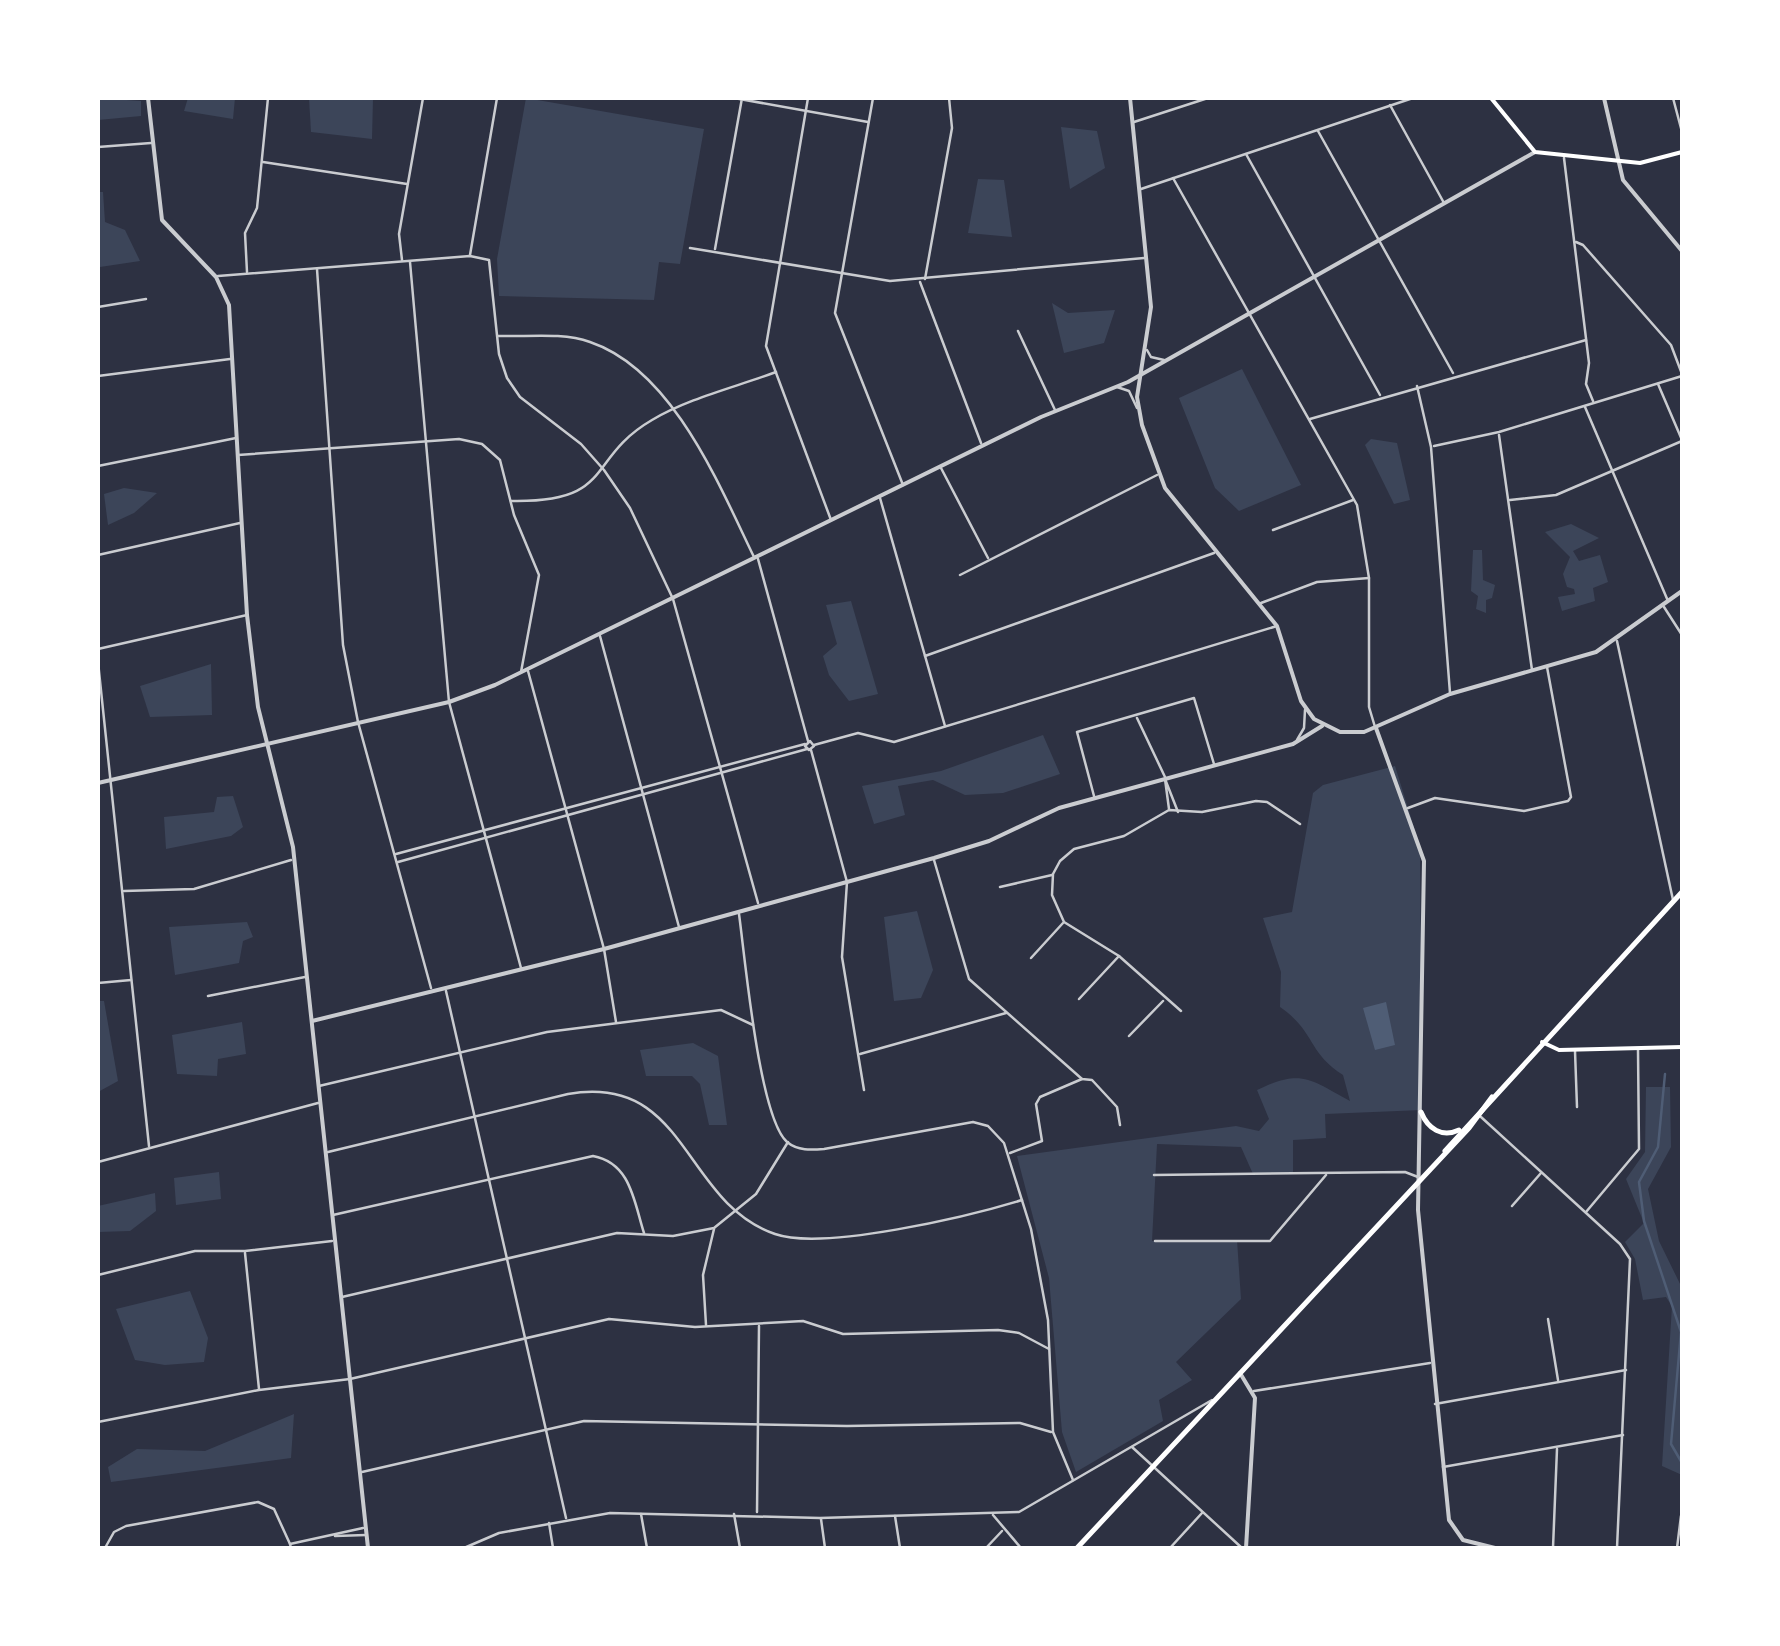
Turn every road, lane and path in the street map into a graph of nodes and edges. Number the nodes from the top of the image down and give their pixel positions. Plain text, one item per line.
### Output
1 (148, 98) edge
2 (268, 98) edge
3 (422, 98) edge
4 (497, 98) edge
5 (734, 98) edge
6 (742, 98) edge
7 (808, 98) edge
8 (873, 98) edge
9 (949, 98) edge
10 (1130, 98) edge
11 (1208, 98) edge
12 (1413, 98) edge
13 (1491, 98) edge
14 (1604, 98) edge
15 (1673, 98) edge
16 (1390, 105) junction
17 (806, 111) junction
18 (868, 122) junction
19 (1132, 123) junction
20 (1317, 129) junction
21 (1682, 132) edge
22 (152, 143) junction
23 (98, 147) edge
24 (1535, 152) junction
25 (1682, 152) edge
26 (1246, 154) junction
27 (1564, 156) junction
28 (262, 162) junction
29 (1619, 162) junction
30 (1174, 178) junction
31 (408, 184) junction
32 (1140, 190) junction
33 (1444, 204) junction
34 (1380, 240) junction
35 (1575, 242) junction
36 (690, 248) dead end
37 (715, 251) junction
38 (1682, 251) edge
39 (470, 256) junction
40 (1146, 258) junction
41 (410, 260) junction
42 (402, 261) junction
43 (778, 263) junction
44 (317, 267) junction
45 (247, 272) junction
46 (842, 274) junction
47 (216, 276) junction
48 (1314, 277) junction
49 (922, 280) junction
50 (146, 299) dead end
51 (98, 307) edge
52 (1249, 314) junction
53 (1018, 331) dead end
54 (498, 336) junction
55 (1586, 340) junction
56 (1146, 348) junction
57 (232, 359) junction
58 (1166, 360) junction
59 (776, 372) junction
60 (1141, 374) junction
61 (1454, 374) junction
62 (1682, 375) edge
63 (98, 376) edge
64 (1658, 384) junction
65 (1417, 386) junction
66 (1116, 387) junction
67 (1381, 396) junction
68 (1593, 403) junction
69 (1584, 406) junction
70 (1137, 408) junction
71 (673, 410) junction
72 (1056, 411) junction
73 (1308, 419) junction
74 (1499, 432) junction
75 (236, 438) junction
76 (1682, 441) edge
77 (424, 442) junction
78 (982, 446) junction
79 (1431, 447) junction
80 (331, 449) junction
81 (236, 456) junction
82 (98, 466) edge
83 (940, 466) junction
84 (604, 470) junction
85 (1612, 470) junction
86 (1157, 475) junction
87 (903, 485) junction
88 (880, 496) junction
89 (1354, 500) junction
90 (1509, 500) junction
91 (510, 501) junction
92 (831, 520) junction
93 (240, 523) junction
94 (1272, 530) dead end
95 (1215, 552) junction
96 (98, 556) edge
97 (756, 558) junction
98 (988, 559) junction
99 (960, 575) dead end
100 (1369, 578) junction
101 (1682, 590) edge
102 (673, 598) junction
103 (1259, 603) junction
104 (1666, 603) junction
105 (248, 615) junction
106 (1277, 626) junction
107 (600, 634) junction
108 (1682, 635) edge
109 (1617, 641) junction
110 (98, 649) edge
111 (925, 656) junction
112 (98, 662) edge
113 (1547, 667) junction
114 (528, 669) junction
115 (1533, 671) junction
116 (521, 672) junction
117 (1450, 694) junction
118 (449, 702) junction
119 (1305, 708) junction
120 (1136, 715) junction
121 (358, 722) junction
122 (945, 726) junction
123 (1322, 726) junction
124 (1376, 728) junction
125 (266, 742) junction
126 (1293, 744) junction
127 (808, 746) junction
128 (1214, 765) junction
129 (720, 766) junction
130 (722, 774) junction
131 (1165, 778) junction
132 (110, 780) junction
133 (98, 784) edge
134 (642, 787) junction
135 (644, 796) junction
136 (1094, 797) junction
137 (566, 808) junction
138 (1408, 808) junction
139 (1170, 810) junction
140 (1178, 812) junction
141 (568, 816) junction
142 (1300, 824) dead end
143 (485, 830) junction
144 (487, 838) junction
145 (394, 854) junction
146 (934, 858) junction
147 (294, 859) junction
148 (396, 862) junction
149 (1053, 874) junction
150 (847, 882) junction
151 (1000, 887) dead end
152 (123, 891) junction
153 (1682, 892) edge
154 (1674, 902) junction
155 (759, 906) junction
156 (738, 912) junction
157 (1064, 922) junction
158 (680, 928) junction
159 (604, 949) junction
160 (1118, 956) junction
161 (1030, 958) dead end
162 (521, 970) junction
163 (306, 976) junction
164 (132, 980) junction
165 (98, 984) edge
166 (446, 989) junction
167 (432, 992) junction
168 (208, 996) dead end
169 (1078, 998) dead end
170 (1165, 999) junction
171 (1181, 1011) dead end
172 (1008, 1013) junction
173 (312, 1020) junction
174 (616, 1023) junction
175 (754, 1026) junction
176 (1129, 1036) dead end
177 (1542, 1042) junction
178 (1682, 1047) edge
179 (1638, 1048) junction
180 (1575, 1050) junction
181 (460, 1053) junction
182 (858, 1054) junction
183 (1082, 1079) junction
184 (319, 1086) junction
185 (864, 1090) dead end
186 (1492, 1097) junction
187 (321, 1102) junction
188 (1576, 1107) dead end
189 (1421, 1112) junction
190 (474, 1116) junction
191 (1480, 1116) junction
192 (1120, 1124) dead end
193 (1465, 1125) junction
194 (788, 1142) junction
195 (148, 1146) junction
196 (1445, 1151) junction
197 (326, 1152) junction
198 (1009, 1154) junction
199 (98, 1162) edge
200 (1542, 1172) junction
201 (1326, 1174) junction
202 (1154, 1175) dead end
203 (1420, 1178) junction
204 (488, 1180) junction
205 (1022, 1200) junction
206 (1512, 1206) dead end
207 (1586, 1212) junction
208 (735, 1214) junction
209 (332, 1216) junction
210 (714, 1228) junction
211 (644, 1233) junction
212 (334, 1240) junction
213 (1155, 1241) dead end
214 (244, 1251) junction
215 (506, 1259) junction
216 (98, 1274) edge
217 (340, 1297) junction
218 (1548, 1319) dead end
219 (760, 1324) junction
220 (706, 1327) junction
221 (524, 1338) junction
222 (1050, 1349) junction
223 (1430, 1363) junction
224 (1626, 1370) junction
225 (1239, 1372) junction
226 (350, 1379) junction
227 (1558, 1382) junction
228 (259, 1390) junction
229 (1254, 1391) junction
230 (1213, 1400) junction
231 (1435, 1404) junction
232 (98, 1422) edge
233 (758, 1424) junction
234 (546, 1429) junction
235 (1052, 1432) junction
236 (1623, 1435) junction
237 (1131, 1446) junction
238 (1558, 1448) junction
239 (1153, 1466) junction
240 (1442, 1467) junction
241 (360, 1472) junction
242 (1073, 1480) junction
243 (734, 1512) junction
244 (1203, 1512) junction
245 (641, 1513) junction
246 (757, 1514) junction
247 (894, 1514) junction
248 (993, 1514) junction
249 (1681, 1516) edge
250 (566, 1518) junction
251 (820, 1518) junction
252 (549, 1521) junction
253 (365, 1528) junction
254 (1002, 1531) junction
255 (366, 1535) junction
256 (328, 1536) junction
257 (290, 1546) edge
258 (1468, 1546) edge
259 (105, 1548) edge
260 (368, 1548) edge
261 (464, 1548) edge
262 (553, 1548) edge
263 (646, 1548) edge
264 (740, 1548) edge
265 (825, 1548) edge
266 (900, 1548) edge
267 (986, 1548) edge
268 (1021, 1548) edge
269 (1077, 1548) edge
270 (1170, 1548) edge
271 (1244, 1548) edge
272 (1495, 1548) edge
273 (1552, 1548) edge
274 (1617, 1548) edge
275 (1678, 1548) edge

1 - 22 street
2 - 28 street
3 - 31 street
4 - 39 street
5 - 6 street
6 - 17 street
6 - 37 street
7 - 17 street
8 - 18 street
9 - 49 street
10 - 19 street
11 - 19 street
12 - 16 street
13 - 24 main road
14 - 29 street
15 - 21 street
16 - 20 street
16 - 33 street
17 - 18 street
17 - 43 street
18 - 46 street
19 - 32 street
20 - 26 street
20 - 34 street
22 - 23 street
22 - 47 street
24 - 27 main road
24 - 33 street
25 - 29 main road
26 - 30 street
26 - 48 street
27 - 29 main road
27 - 35 street
28 - 31 street
28 - 45 street
29 - 38 street
30 - 32 street
30 - 52 street
31 - 42 street
32 - 40 street
33 - 34 street
34 - 48 street
34 - 61 street
35 - 55 street
35 - 62 street
36 - 37 street
37 - 43 street
39 - 41 street
39 - 54 street
40 - 49 street
40 - 56 street
41 - 42 street
41 - 77 street
42 - 44 street
43 - 46 street
43 - 59 street
44 - 45 street
44 - 80 street
45 - 47 street
46 - 49 street
46 - 87 street
47 - 57 street
48 - 52 street
48 - 67 street
49 - 78 street
50 - 51 street
52 - 58 street
52 - 73 street
53 - 72 street
54 - 71 street
54 - 84 street
55 - 61 street
55 - 68 street
56 - 58 street
56 - 60 street
57 - 63 street
57 - 75 street
58 - 60 street
59 - 71 street
59 - 92 street
60 - 66 street
60 - 70 street
61 - 65 street
62 - 64 street
64 - 68 street
64 - 76 street
65 - 67 street
65 - 79 street
66 - 70 street
66 - 72 street
67 - 73 street
68 - 69 street
69 - 74 street
69 - 85 street
70 - 86 street
71 - 84 street
71 - 97 street
72 - 78 street
73 - 89 street
74 - 79 street
74 - 90 street
75 - 81 street
75 - 82 street
76 - 85 street
77 - 80 street
77 - 91 street
77 - 118 street
78 - 83 street
79 - 117 street
80 - 81 street
80 - 121 street
81 - 93 street
83 - 87 street
83 - 98 street
84 - 91 street
84 - 102 street
85 - 90 street
85 - 104 street
86 - 95 street
86 - 98 street
87 - 88 street
88 - 92 street
88 - 111 street
89 - 94 street
89 - 100 street
90 - 115 street
91 - 116 street
92 - 97 street
93 - 96 street
93 - 105 street
95 - 103 street
95 - 111 street
97 - 102 street
97 - 127 street
98 - 99 street
100 - 103 street
100 - 124 street
101 - 104 street
102 - 107 street
102 - 129 street
103 - 106 street
104 - 108 street
104 - 109 street
105 - 110 street
105 - 125 street
106 - 119 street
106 - 122 street
107 - 114 street
107 - 134 street
109 - 113 street
109 - 154 street
111 - 122 street
112 - 132 street
113 - 115 street
113 - 138 street
114 - 116 street
114 - 137 street
115 - 117 street
116 - 118 street
117 - 124 street
118 - 121 street
118 - 143 street
119 - 123 street
119 - 126 street
120 - 128 street
120 - 131 street
120 - 136 street
121 - 125 street
121 - 145 street
122 - 127 street
123 - 124 street
123 - 126 street
124 - 138 street
125 - 132 street
125 - 147 street
126 - 128 street
127 - 129 street
127 - 130 street
127 - 150 street
128 - 131 street
129 - 130 street
129 - 134 street
130 - 135 street
130 - 155 street
131 - 136 street
131 - 139 street
131 - 140 street
132 - 133 street
132 - 152 street
134 - 135 street
134 - 137 street
135 - 141 street
135 - 158 street
136 - 146 street
137 - 141 street
137 - 143 street
138 - 189 street
139 - 140 street
139 - 149 street
140 - 142 street
141 - 144 street
141 - 159 street
143 - 144 street
143 - 145 street
144 - 148 street
144 - 162 street
145 - 148 street
146 - 150 street
146 - 172 street
147 - 152 street
147 - 163 street
148 - 167 street
149 - 151 street
149 - 157 street
150 - 155 street
150 - 182 street
152 - 164 street
153 - 154 main road
154 - 177 main road
155 - 156 street
156 - 158 street
156 - 175 street
157 - 160 street
157 - 161 street
158 - 159 street
159 - 162 street
159 - 174 street
160 - 169 street
160 - 170 street
162 - 166 street
163 - 168 street
163 - 173 street
164 - 165 street
164 - 195 street
166 - 167 street
166 - 181 street
167 - 173 street
170 - 171 street
170 - 176 street
172 - 182 street
172 - 183 street
173 - 184 street
174 - 175 street
174 - 181 street
175 - 194 street
177 - 180 main road
177 - 186 main road
178 - 179 main road
179 - 180 main road
179 - 207 street
180 - 188 street
181 - 184 street
181 - 190 street
182 - 185 street
183 - 192 street
183 - 198 street
184 - 187 street
186 - 191 main road
186 - 193 main road
187 - 195 street
187 - 197 street
189 - 193 main road
189 - 203 street
190 - 197 street
190 - 204 street
190 - 208 street
191 - 196 main road
191 - 200 street
193 - 196 main road
194 - 198 street
194 - 208 street
195 - 199 street
196 - 203 main road
197 - 209 street
198 - 205 street
200 - 206 street
200 - 207 street
201 - 202 street
201 - 203 street
201 - 213 street
203 - 223 street
203 - 225 main road
204 - 209 street
204 - 211 street
204 - 215 street
205 - 208 street
205 - 222 street
207 - 224 street
208 - 210 street
209 - 212 street
210 - 211 street
210 - 220 street
211 - 215 street
212 - 214 street
212 - 217 street
214 - 216 street
214 - 228 street
215 - 217 street
215 - 221 street
217 - 226 street
218 - 227 street
219 - 220 street
219 - 222 street
219 - 233 street
220 - 221 street
221 - 226 street
221 - 234 street
222 - 235 street
223 - 229 street
223 - 231 street
224 - 227 street
224 - 236 street
225 - 229 street
225 - 230 main road
226 - 228 street
226 - 241 street
227 - 231 street
228 - 232 street
229 - 271 street
230 - 237 street
230 - 239 main road
231 - 240 street
233 - 234 street
233 - 235 street
233 - 246 street
234 - 241 street
234 - 250 street
235 - 242 street
236 - 238 street
236 - 274 street
237 - 239 street
237 - 242 street
238 - 240 street
238 - 273 street
239 - 244 street
239 - 269 main road
240 - 258 street
241 - 253 street
242 - 248 street
243 - 245 street
243 - 246 street
243 - 264 street
244 - 270 street
244 - 271 street
245 - 250 street
245 - 263 street
246 - 251 street
247 - 248 street
247 - 251 street
247 - 266 street
248 - 254 street
249 - 275 street
250 - 252 street
251 - 265 street
252 - 261 street
252 - 262 street
253 - 255 street
253 - 256 street
254 - 267 street
254 - 268 street
255 - 256 street
255 - 260 street
256 - 257 street
257 - 259 street
258 - 272 street

